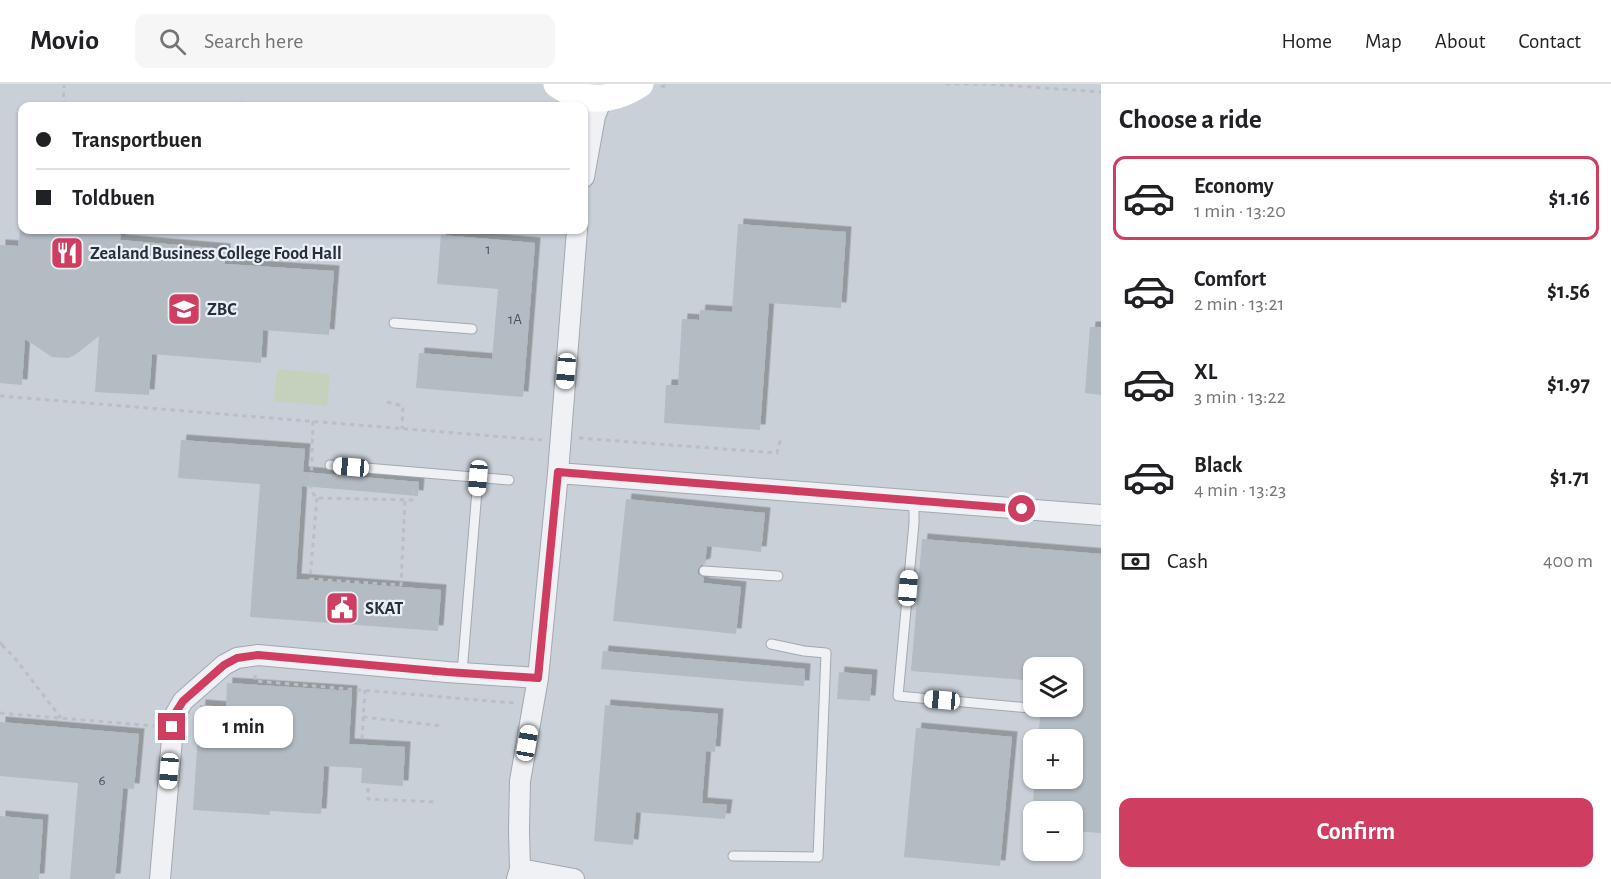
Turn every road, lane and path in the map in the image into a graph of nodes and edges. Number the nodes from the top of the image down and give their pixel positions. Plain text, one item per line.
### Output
1 (640, 84) edge
2 (946, 84) edge
3 (64, 85) edge
4 (1101, 92) edge
5 (566, 94) edge
6 (602, 99) junction
7 (63, 102) edge
8 (588, 155) edge
9 (577, 234) edge
10 (394, 323) dead end
11 (472, 329) dead end
12 (0, 396) edge
13 (387, 402) dead end
14 (402, 429) junction
15 (781, 437) dead end
16 (560, 442) junction
17 (330, 465) dead end
18 (558, 472) junction
19 (478, 478) junction
20 (509, 480) dead end
21 (317, 498) dead end
22 (405, 500) dead end
23 (914, 501) junction
24 (1101, 515) edge
25 (704, 571) dead end
26 (778, 576) dead end
27 (771, 644) dead end
28 (1, 645) edge
29 (258, 655) junction
30 (462, 673) junction
31 (538, 678) junction
32 (365, 690) junction
33 (534, 705) junction
34 (1023, 707) edge
35 (0, 712) edge
36 (363, 717) junction
37 (61, 718) junction
38 (443, 726) dead end
39 (172, 727) junction
40 (362, 739) dead end
41 (368, 788) dead end
42 (437, 802) dead end
43 (733, 856) dead end
44 (518, 874) edge
45 (159, 879) edge
46 (574, 879) edge

1 - 6 street
2 - 4 path
3 - 7 path
5 - 6 street
6 - 8 street
9 - 16 street
10 - 11 lane
12 - 14 path
13 - 14 path
14 - 16 path
15 - 16 path
16 - 18 street
17 - 19 lane
18 - 23 street
18 - 31 street
19 - 20 lane
19 - 30 lane
21 - 22 path
23 - 24 street
23 - 34 lane
25 - 26 lane
27 - 43 lane
28 - 37 path
29 - 30 street
29 - 32 path
29 - 39 street
30 - 31 street
31 - 33 street
32 - 33 path
32 - 36 path
33 - 44 street
35 - 37 path
36 - 38 path
36 - 40 path
37 - 39 path
39 - 45 street
41 - 42 path
44 - 46 street

